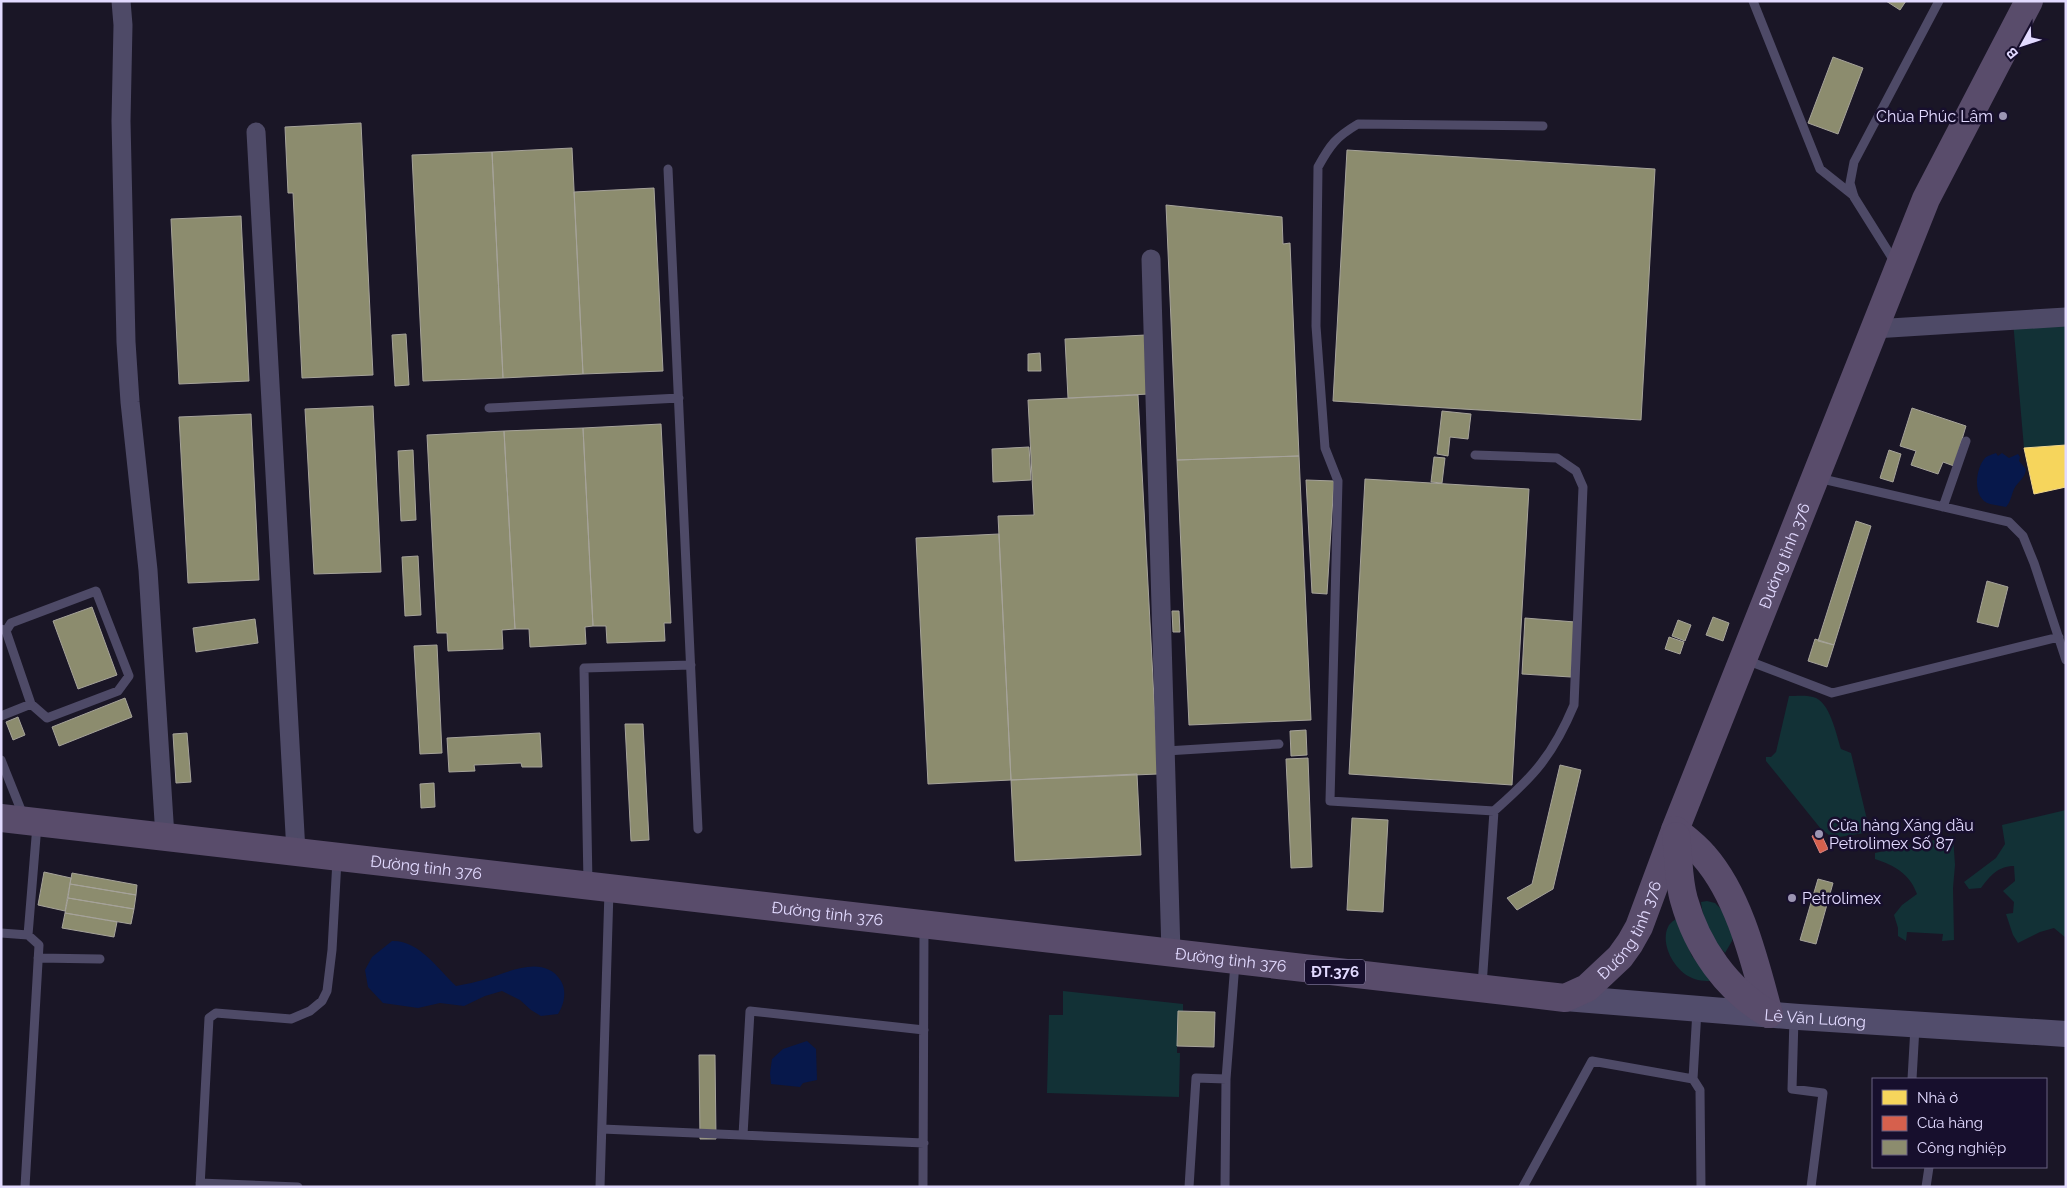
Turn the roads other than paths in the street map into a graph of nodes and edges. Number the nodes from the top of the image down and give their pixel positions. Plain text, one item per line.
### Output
1 (121, 1) edge
2 (1753, 1) edge
3 (1939, 1) edge
4 (2030, 1) edge
5 (1543, 126) dead end
6 (256, 132) dead end
7 (668, 169) dead end
8 (1854, 197) junction
9 (1151, 259) dead end
10 (1898, 268) junction
11 (2066, 317) edge
12 (1874, 329) junction
13 (679, 398) junction
14 (489, 408) dead end
15 (1966, 441) dead end
16 (1476, 455) dead end
17 (1815, 477) junction
18 (1943, 507) junction
19 (4, 630) edge
20 (2058, 637) junction
21 (1743, 659) junction
22 (2066, 660) edge
23 (691, 665) junction
24 (31, 704) junction
25 (1, 716) edge
26 (1278, 744) dead end
27 (1166, 751) junction
28 (1, 760) edge
29 (1494, 811) junction
30 (21, 820) edge
31 (698, 829) dead end
32 (1676, 830) junction
33 (165, 837) junction
34 (296, 852) junction
35 (338, 856) junction
36 (599, 886) junction
37 (924, 924) junction
38 (1, 933) edge
39 (28, 935) junction
40 (1172, 953) junction
41 (38, 958) junction
42 (100, 959) dead end
43 (1236, 960) junction
44 (1482, 988) junction
45 (1565, 998) junction
46 (1696, 1009) junction
47 (1782, 1015) junction
48 (1915, 1025) junction
49 (924, 1030) junction
50 (2066, 1034) edge
51 (1912, 1078) edge
52 (1226, 1079) junction
53 (1693, 1079) junction
54 (602, 1129) junction
55 (743, 1135) junction
56 (924, 1143) junction
57 (1929, 1168) edge
58 (200, 1185) edge
59 (25, 1187) edge
60 (298, 1187) edge
61 (600, 1187) edge
62 (923, 1187) edge
63 (1189, 1187) edge
64 (1225, 1187) edge
65 (1523, 1187) edge
66 (1701, 1187) edge
67 (1811, 1187) edge
68 (1926, 1187) edge

1 - 33 street
2 - 8 lane
3 - 8 lane
4 - 10 main road, Đường tỉnh 376
5 - 29 lane
6 - 34 street
7 - 13 lane
8 - 10 lane
9 - 27 street
10 - 12 main road, Đường tỉnh 376
11 - 12 street
12 - 17 main road, Đường tỉnh 376
13 - 14 lane
13 - 23 lane
15 - 18 lane
16 - 29 lane
17 - 18 lane
17 - 21 main road, Đường tỉnh 376
18 - 20 lane
19 - 24 lane
19 - 24 lane
20 - 21 lane
20 - 22 lane
21 - 32 main road, Đường tỉnh 376
23 - 31 lane
23 - 36 lane
24 - 25 lane
26 - 27 lane
27 - 40 street
28 - 30 lane
29 - 44 lane
30 - 33 main road, Đường tỉnh 376 / ĐT.376
30 - 39 lane
32 - 45 main road, Đường tỉnh 376
32 - 47 main road
32 - 47 main road
33 - 34 main road, Đường tỉnh 376 / ĐT.376
34 - 35 main road, Đường tỉnh 376 / ĐT.376
35 - 36 main road, Đường tỉnh 376 / ĐT.376
35 - 58 lane
36 - 37 main road, Đường tỉnh 376 / ĐT.376
36 - 54 lane
37 - 40 main road, Đường tỉnh 376 / ĐT.376
37 - 49 lane
38 - 39 lane
39 - 41 lane
40 - 43 main road, Đường tỉnh 376 / ĐT.376
41 - 42 lane
41 - 59 lane
43 - 44 main road, Đường tỉnh 376 / ĐT.376
43 - 52 lane
44 - 45 main road, Đường tỉnh 376 / ĐT.376
45 - 46 main road, Lê Văn Lương
46 - 47 main road, Lê Văn Lương
46 - 53 lane
47 - 48 main road, Lê Văn Lương
47 - 67 lane
48 - 50 main road, Lê Văn Lương
48 - 51 lane
49 - 55 lane
49 - 56 lane
52 - 63 lane
52 - 64 lane
53 - 65 lane
53 - 66 lane
54 - 55 lane
54 - 61 lane
55 - 56 lane
56 - 62 lane
57 - 68 lane
58 - 60 lane

